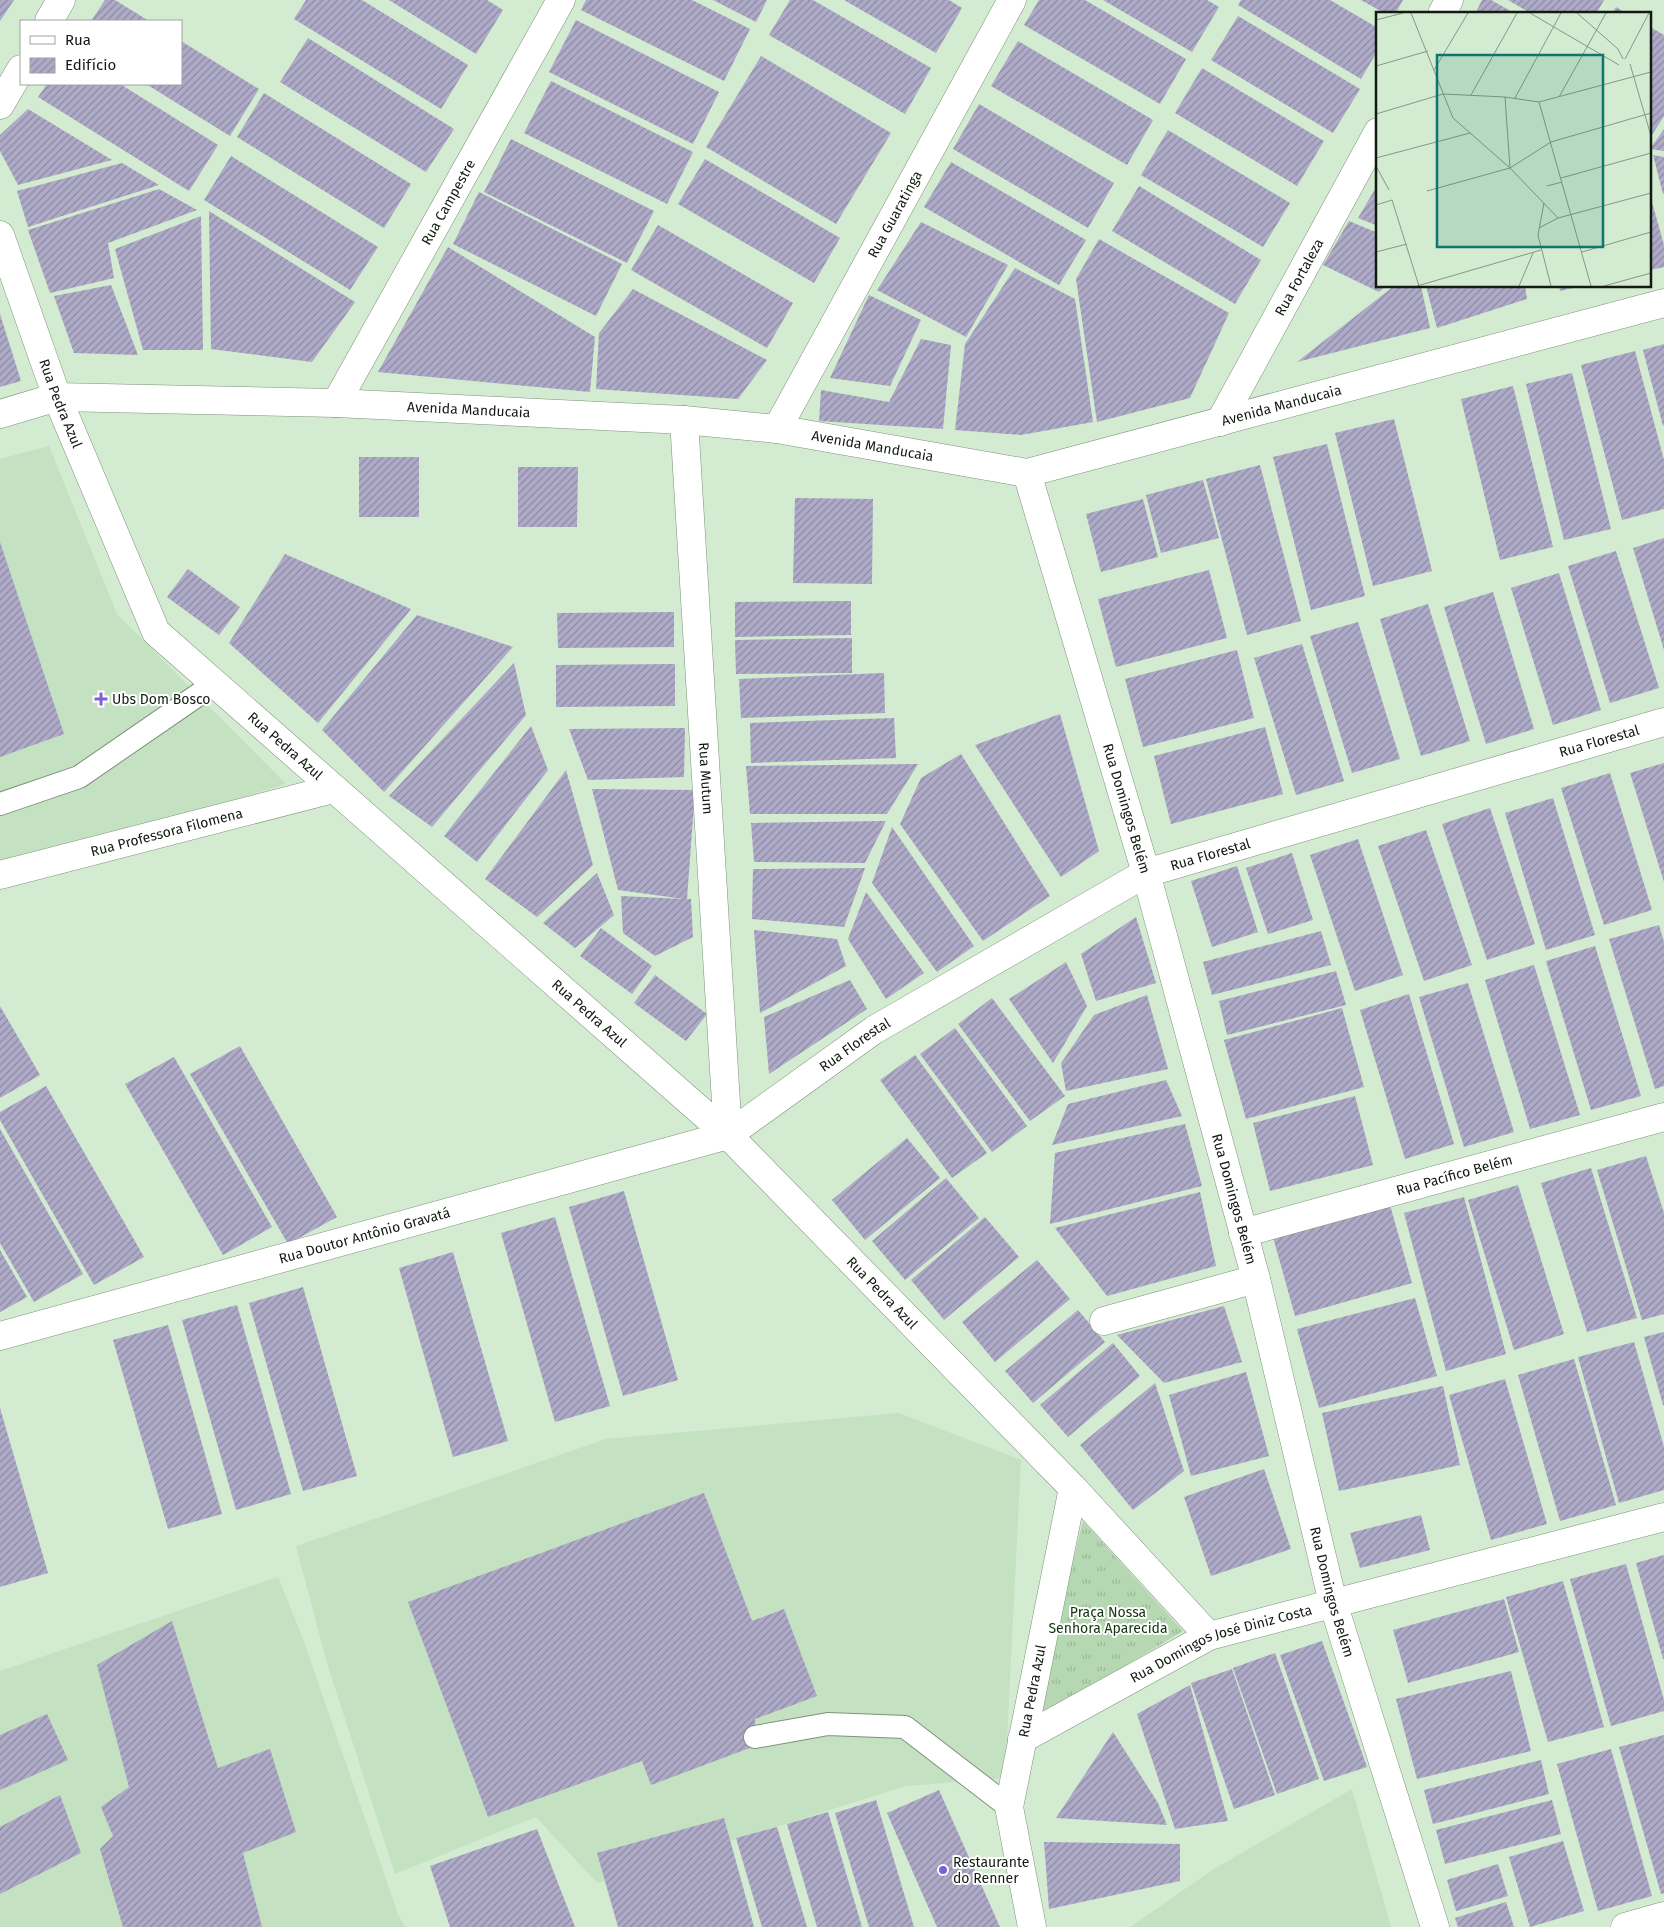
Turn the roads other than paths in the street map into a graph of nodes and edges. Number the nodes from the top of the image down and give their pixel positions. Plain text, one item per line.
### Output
1 (61, 0) edge
2 (561, 0) edge
3 (1012, 0) edge
4 (1449, 0) edge
5 (1443, 12) edge
6 (50, 20) edge
7 (20, 70) edge
8 (0, 105) edge
9 (1376, 136) edge
10 (0, 235) edge
11 (1664, 303) edge
12 (57, 397) junction
13 (336, 404) junction
14 (0, 414) edge
15 (684, 420) junction
16 (1220, 422) junction
17 (777, 428) junction
18 (1027, 473) junction
19 (214, 684) junction
20 (1664, 722) edge
21 (333, 789) junction
22 (0, 804) edge
23 (1146, 872) junction
24 (0, 875) edge
25 (1664, 1117) edge
26 (728, 1136) junction
27 (1243, 1233) junction
28 (1256, 1279) junction
29 (1104, 1321) dead end
30 (0, 1336) edge
31 (1073, 1488) junction
32 (1664, 1517) edge
33 (1333, 1603) junction
34 (1209, 1636) junction
35 (755, 1737) dead end
36 (1022, 1738) junction
37 (1009, 1807) junction
38 (1664, 1916) edge
39 (1032, 1927) edge
40 (1435, 1927) edge
41 (1625, 1927) edge

1 - 6 street
2 - 13 street, Rua Campestre
3 - 17 street, Rua Guaratinga
4 - 5 street
7 - 8 street
9 - 16 street, Rua Fortaleza
10 - 12 street, Rua Pedra Azul
11 - 16 street, Avenida Manducaia
12 - 13 street, Avenida Manducaia
12 - 14 street, Avenida Manducaia
12 - 19 street, Rua Pedra Azul
13 - 15 street, Avenida Manducaia
15 - 17 street, Avenida Manducaia
15 - 26 street, Rua Mutum
16 - 18 street, Avenida Manducaia
17 - 18 street, Avenida Manducaia
18 - 23 street, Rua Domingos Belém
19 - 21 street, Rua Pedra Azul
19 - 22 lane
20 - 23 street, Rua Florestal
21 - 24 street, Rua Professora Filomena
21 - 26 street, Rua Pedra Azul
23 - 26 street, Rua Florestal
23 - 27 street, Rua Domingos Belém
25 - 27 street, Rua Pacífico Belém
26 - 30 street, Rua Doutor Antônio Gravatá
26 - 31 street, Rua Pedra Azul
27 - 28 street, Rua Domingos Belém
28 - 29 street
28 - 33 street, Rua Domingos Belém
31 - 34 street
31 - 36 street, Rua Pedra Azul
32 - 33 street, Rua Domingos José Diniz Costa
33 - 34 street, Rua Domingos José Diniz Costa
33 - 40 street, Rua Domingos Belém
34 - 36 street, Rua Domingos José Diniz Costa
35 - 37 lane
36 - 37 street, Rua Pedra Azul
37 - 39 street
38 - 41 street

